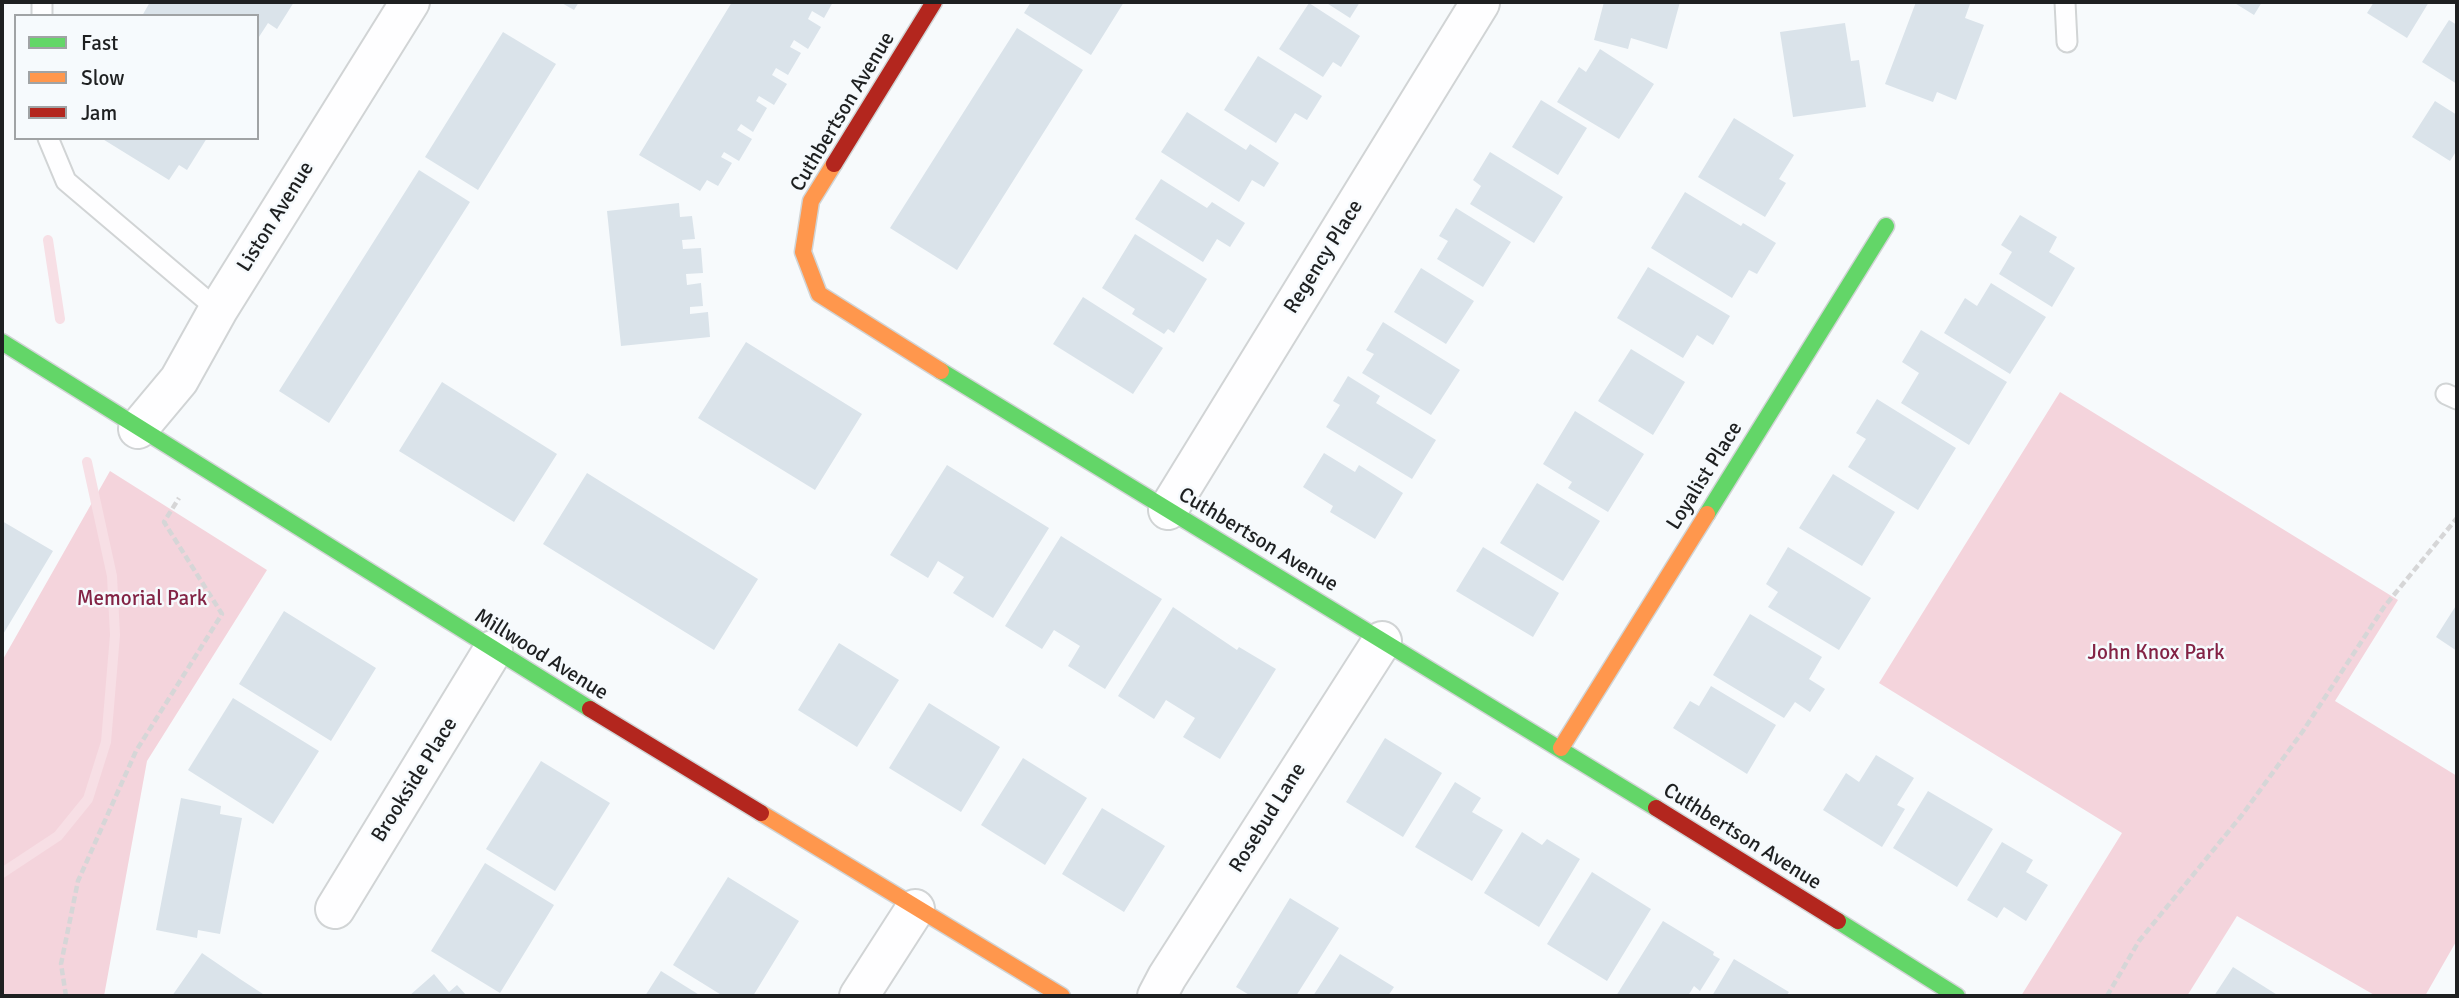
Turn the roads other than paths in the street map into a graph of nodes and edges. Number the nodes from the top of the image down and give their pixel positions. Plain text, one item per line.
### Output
1 (410, 2) edge
2 (934, 2) edge
3 (2065, 2) edge
4 (1480, 3) edge
5 (2067, 42) dead end
6 (49, 140) edge
7 (1886, 226) dead end
8 (218, 310) junction
9 (2, 342) edge
10 (138, 429) junction
11 (1168, 510) junction
12 (1382, 641) junction
13 (493, 650) junction
14 (1561, 748) junction
15 (335, 909) dead end
16 (915, 909) junction
17 (859, 996) edge
18 (1062, 996) edge
19 (1157, 996) edge
20 (1957, 996) edge

1 - 8 street, Liston Avenue
2 - 11 street, Cuthbertson Avenue
3 - 5 lane
4 - 11 street, Regency Place
6 - 8 lane
7 - 14 street, Loyalist Place
8 - 10 street, Liston Avenue
9 - 10 street, Millwood Avenue
10 - 13 street, Millwood Avenue
11 - 12 street, Cuthbertson Avenue
12 - 14 street, Cuthbertson Avenue
12 - 19 street, Rosebud Lane
13 - 15 street, Brookside Place
13 - 16 street, Millwood Avenue
14 - 20 street, Cuthbertson Avenue
16 - 17 street
16 - 18 street, Millwood Avenue

